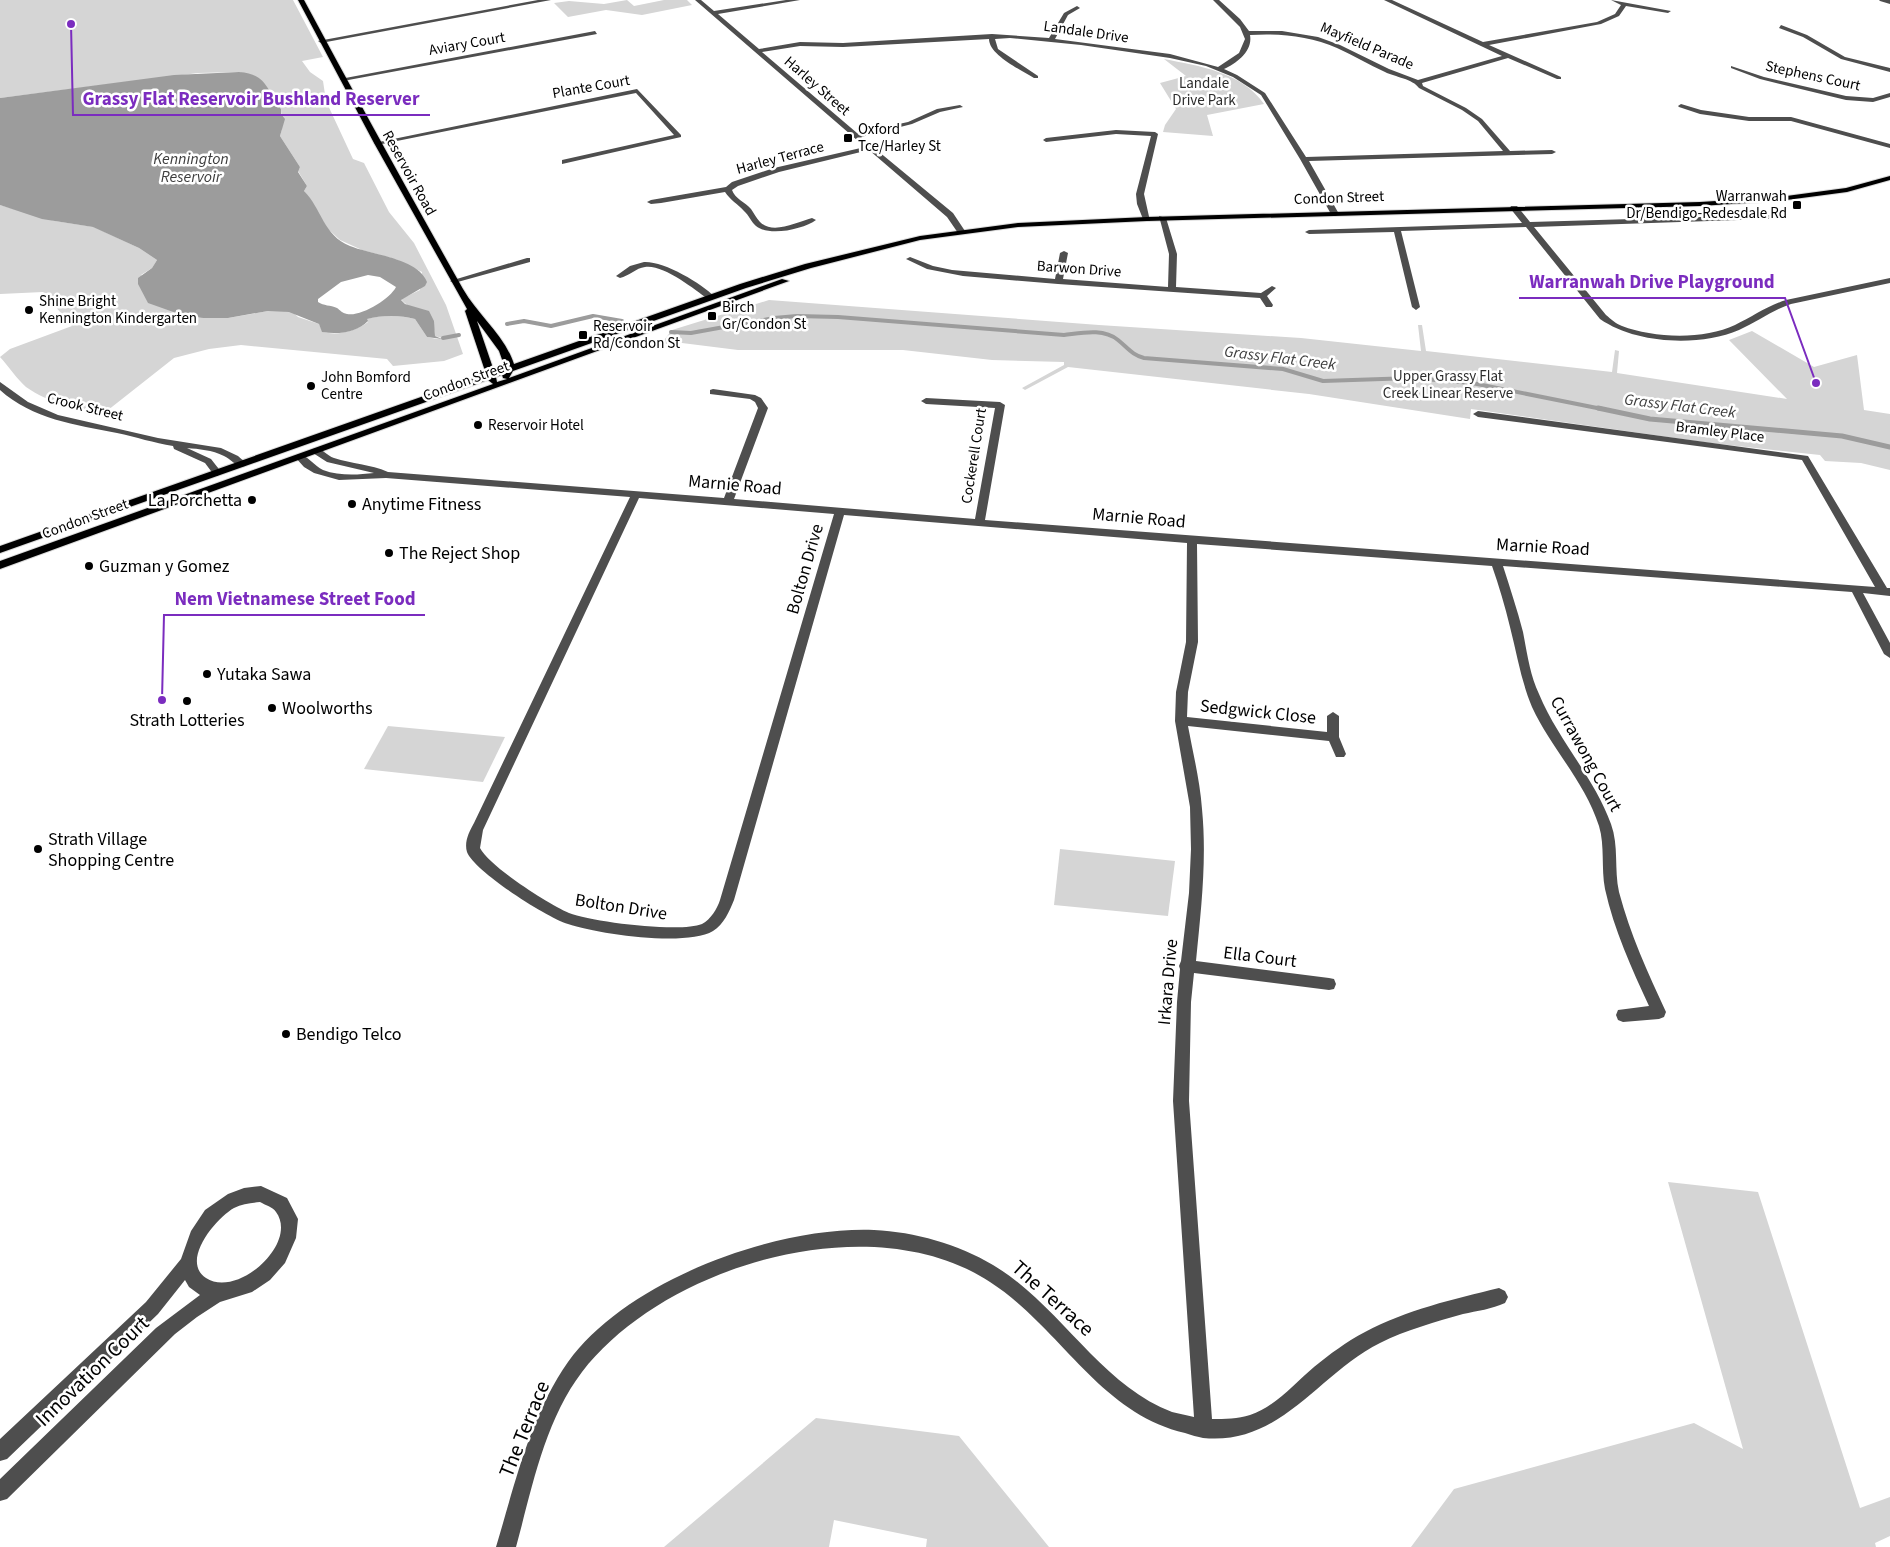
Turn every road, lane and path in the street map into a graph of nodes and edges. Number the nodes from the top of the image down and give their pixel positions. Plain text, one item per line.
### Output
1 (302, 0) edge
2 (548, 0) edge
3 (698, 0) edge
4 (797, 0) edge
5 (1216, 0) edge
6 (1387, 0) edge
7 (1410, 0) edge
8 (1614, 0) edge
9 (1882, 0) edge
10 (1890, 2) edge
11 (1395, 3) junction
12 (1624, 4) junction
13 (1077, 8) dead end
14 (1670, 12) dead end
15 (713, 13) junction
16 (1781, 27) dead end
17 (595, 33) dead end
18 (1247, 33) junction
19 (992, 36) junction
20 (1052, 39) junction
21 (322, 41) junction
22 (1484, 44) junction
23 (758, 51) junction
24 (1508, 56) junction
25 (1733, 68) dead end
26 (1219, 69) junction
27 (1890, 70) edge
28 (1568, 76) dead end
29 (1036, 77) dead end
30 (343, 79) junction
31 (1418, 82) junction
32 (1890, 95) edge
33 (1681, 106) dead end
34 (961, 107) dead end
35 (1158, 124) dead end
36 (1155, 134) junction
37 (855, 136) junction
38 (1039, 136) dead end
39 (377, 143) junction
40 (1890, 146) edge
41 (870, 148) junction
42 (1552, 152) dead end
43 (1508, 153) junction
44 (1304, 159) junction
45 (566, 162) dead end
46 (1890, 170) edge
47 (1890, 178) edge
48 (728, 189) junction
49 (1793, 197) junction
50 (652, 202) dead end
51 (1514, 208) junction
52 (1336, 214) junction
53 (1768, 217) dead end
54 (1162, 218) junction
55 (812, 219) dead end
56 (1147, 219) junction
57 (1529, 224) junction
58 (1397, 230) junction
59 (962, 231) junction
60 (1309, 232) dead end
61 (887, 246) junction
62 (1064, 252) dead end
63 (910, 259) dead end
64 (527, 260) dead end
65 (620, 276) dead end
66 (454, 280) junction
67 (1890, 280) edge
68 (1058, 282) junction
69 (1272, 288) dead end
70 (1172, 290) junction
71 (1263, 296) junction
72 (711, 297) junction
73 (468, 305) junction
74 (1269, 305) dead end
75 (1416, 307) dead end
76 (509, 369) junction
77 (491, 375) junction
78 (495, 386) junction
79 (1, 389) edge
80 (713, 392) dead end
81 (14, 398) junction
82 (926, 401) dead end
83 (0, 402) edge
84 (1478, 414) dead end
85 (170, 443) junction
86 (294, 446) junction
87 (316, 451) junction
88 (300, 457) junction
89 (242, 464) junction
90 (217, 473) junction
91 (386, 475) junction
92 (636, 494) junction
93 (728, 502) junction
94 (840, 511) junction
95 (979, 523) junction
96 (1192, 540) junction
97 (0, 550) edge
98 (1496, 562) junction
99 (0, 565) edge
100 (1855, 588) junction
101 (1886, 592) edge
102 (1890, 654) edge
103 (1334, 716) dead end
104 (1181, 721) junction
105 (1332, 737) junction
106 (1340, 754) dead end
107 (1186, 966) junction
108 (1329, 984) dead end
109 (1623, 1015) dead end
110 (189, 1262) junction
111 (223, 1292) junction
112 (1499, 1297) dead end
113 (1204, 1429) junction
114 (0, 1452) edge
115 (0, 1492) edge
116 (506, 1547) edge

1 - 21 main road, Reservoir Road
2 - 21 street
3 - 15 street, Harley Street
4 - 15 street
5 - 18 street
6 - 11 street
7 - 11 street
8 - 12 street
9 - 10 street
11 - 22 street
12 - 14 street
12 - 22 street
13 - 20 street
15 - 23 street, Harley Street
16 - 27 street
17 - 30 street, Aviary Court
18 - 26 street
18 - 31 street, Mayfield Parade
19 - 20 street, Landale Drive
19 - 23 street, Landale Drive
19 - 29 street
20 - 26 street, Landale Drive
21 - 30 main road, Reservoir Road
22 - 24 street
23 - 37 street, Harley Street
24 - 28 street
24 - 31 street
25 - 32 street, Stephens Court
26 - 44 street, Landale Drive
30 - 39 main road, Reservoir Road
31 - 43 street, Mayfield Parade
33 - 40 street
34 - 37 street
35 - 36 street
36 - 38 street
36 - 56 street
37 - 41 street, Harley Street
39 - 45 street, Plante Court
39 - 66 main road, Reservoir Road
41 - 48 street, Harley Terrace
41 - 59 street, Harley Street
42 - 43 street
43 - 44 street
44 - 52 street, Landale Drive
46 - 49 main road, Condon Street
47 - 49 main road, Condon Street
48 - 50 street, Harley Terrace
48 - 55 street, Harley Terrace
49 - 51 main road, Condon Street
51 - 52 main road, Condon Street
51 - 57 street
52 - 54 main road, Condon Street
53 - 57 street, Condon Street
54 - 56 main road, Condon Street
54 - 70 street
56 - 59 main road, Condon Street
57 - 58 street, Condon Street
57 - 67 street
58 - 60 street, Condon Street
58 - 75 street
59 - 61 main road, Condon Street
61 - 72 main road, Condon Street
61 - 78 main road, Condon Street
62 - 68 street
63 - 68 street, Barwon Drive
64 - 66 street
65 - 72 street
66 - 73 main road, Reservoir Road
68 - 70 street, Barwon Drive
69 - 71 street
70 - 71 street, Barwon Drive
71 - 74 street
72 - 76 main road, Condon Street
73 - 76 main road, Reservoir Road
73 - 77 main road, Reservoir Road
76 - 77 main road, Condon Street
76 - 78 main road
77 - 78 main road, Reservoir Road
77 - 86 main road, Condon Street
78 - 87 main road, Condon Street
79 - 81 street, Crook Street
80 - 93 street
81 - 83 street
81 - 85 street, Crook Street
82 - 95 street, Cockerell Court
84 - 101 street, Bramley Place
85 - 89 street, Crook Street
85 - 90 street, Crook Street
86 - 87 main road, Marnie Road
86 - 88 main road, Marnie Road
86 - 89 main road, Condon Street
87 - 88 main road, Condon Street
87 - 91 street, Marnie Road
88 - 91 street, Marnie Road
88 - 99 main road, Condon Street
89 - 90 main road, Condon Street
90 - 97 main road, Condon Street
91 - 92 street, Marnie Road
92 - 93 street, Marnie Road
92 - 94 street, Bolton Drive
93 - 94 street, Marnie Road
94 - 95 street, Marnie Road
95 - 96 street, Marnie Road
96 - 98 street, Marnie Road
96 - 104 street, Irkara Drive
98 - 100 street, Marnie Road
98 - 109 street, Currawong Court
100 - 101 street, Marnie Road
100 - 102 street
103 - 105 street, Sedgwick Close
104 - 105 street, Sedgwick Close
104 - 107 street, Irkara Drive
105 - 106 street, Sedgwick Close
107 - 108 street, Ella Court
107 - 113 street, Irkara Drive
110 - 111 street
110 - 111 street
110 - 114 street, Innovation Court
111 - 115 street, Innovation Court
112 - 113 street, The Terrace
113 - 116 street, The Terrace

